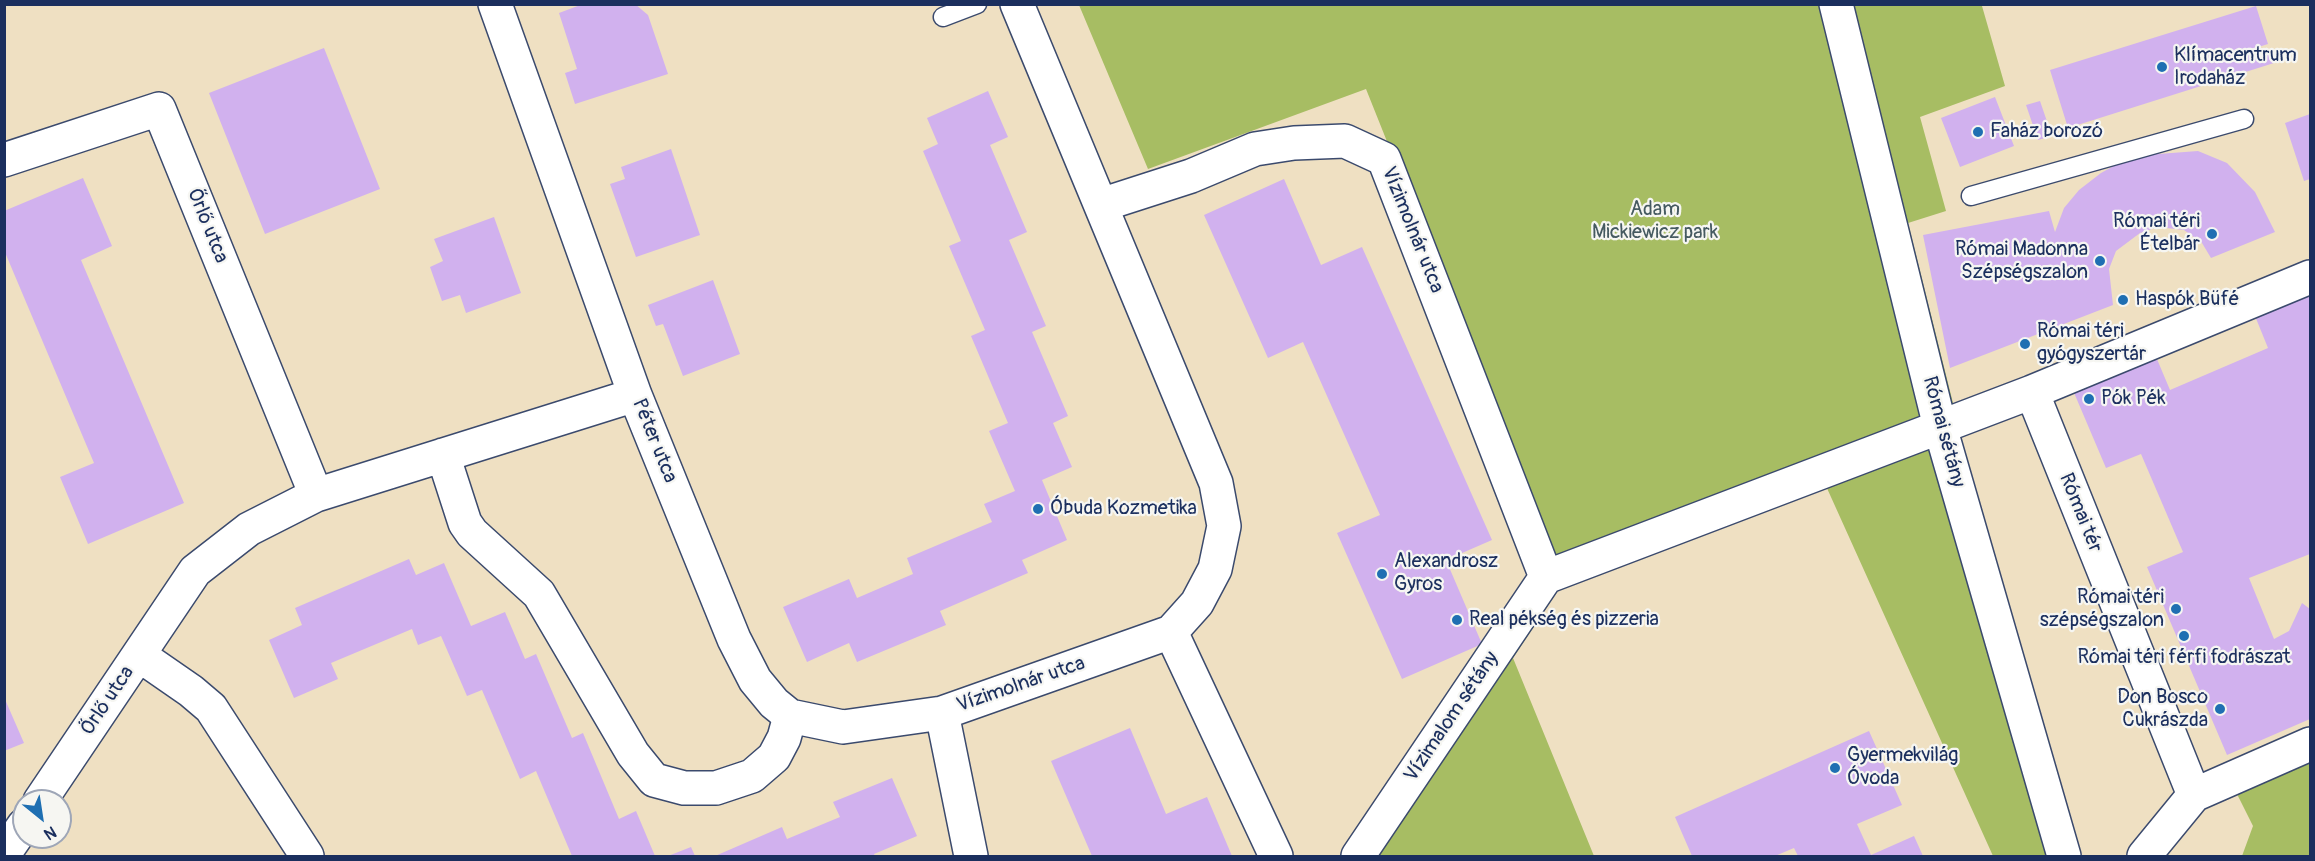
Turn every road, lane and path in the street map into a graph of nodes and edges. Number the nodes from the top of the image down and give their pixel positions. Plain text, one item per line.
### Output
1 (495, 4) edge
2 (977, 4) edge
3 (1017, 4) edge
4 (1836, 4) edge
5 (944, 17) dead end
6 (2244, 119) dead end
7 (4, 160) edge
8 (1971, 196) dead end
9 (1101, 205) junction
10 (2310, 277) edge
11 (2032, 392) junction
12 (635, 395) junction
13 (1940, 427) junction
14 (443, 455) junction
15 (316, 495) junction
16 (1546, 577) junction
17 (1170, 632) junction
18 (139, 655) junction
19 (942, 713) junction
20 (789, 716) junction
21 (2310, 744) edge
22 (48, 789) edge
23 (2194, 795) junction
24 (307, 856) edge
25 (971, 856) edge
26 (1276, 856) edge
27 (1358, 856) edge
28 (2064, 856) edge
29 (2144, 856) edge

1 - 12 street, Péter utca
2 - 5 lane
3 - 9 street, Vízimolnár utca
4 - 13 street, Római sétány
6 - 8 lane
7 - 15 street, Őrlő utca
9 - 16 street, Vízimolnár utca
9 - 17 street, Vízimolnár utca
10 - 11 street
11 - 13 street
11 - 23 street, Római tér
12 - 14 street, Őrlő utca
12 - 20 street, Péter utca
13 - 16 street
13 - 28 street, Római sétány
14 - 15 street, Őrlő utca
14 - 20 street
15 - 18 street, Őrlő utca
16 - 27 street, Vízimalom sétány
17 - 19 street, Vízimolnár utca
17 - 26 street
18 - 22 street, Őrlő utca
18 - 24 street
19 - 20 street
19 - 25 street, Vízimolnár utca
21 - 23 street
23 - 29 street

